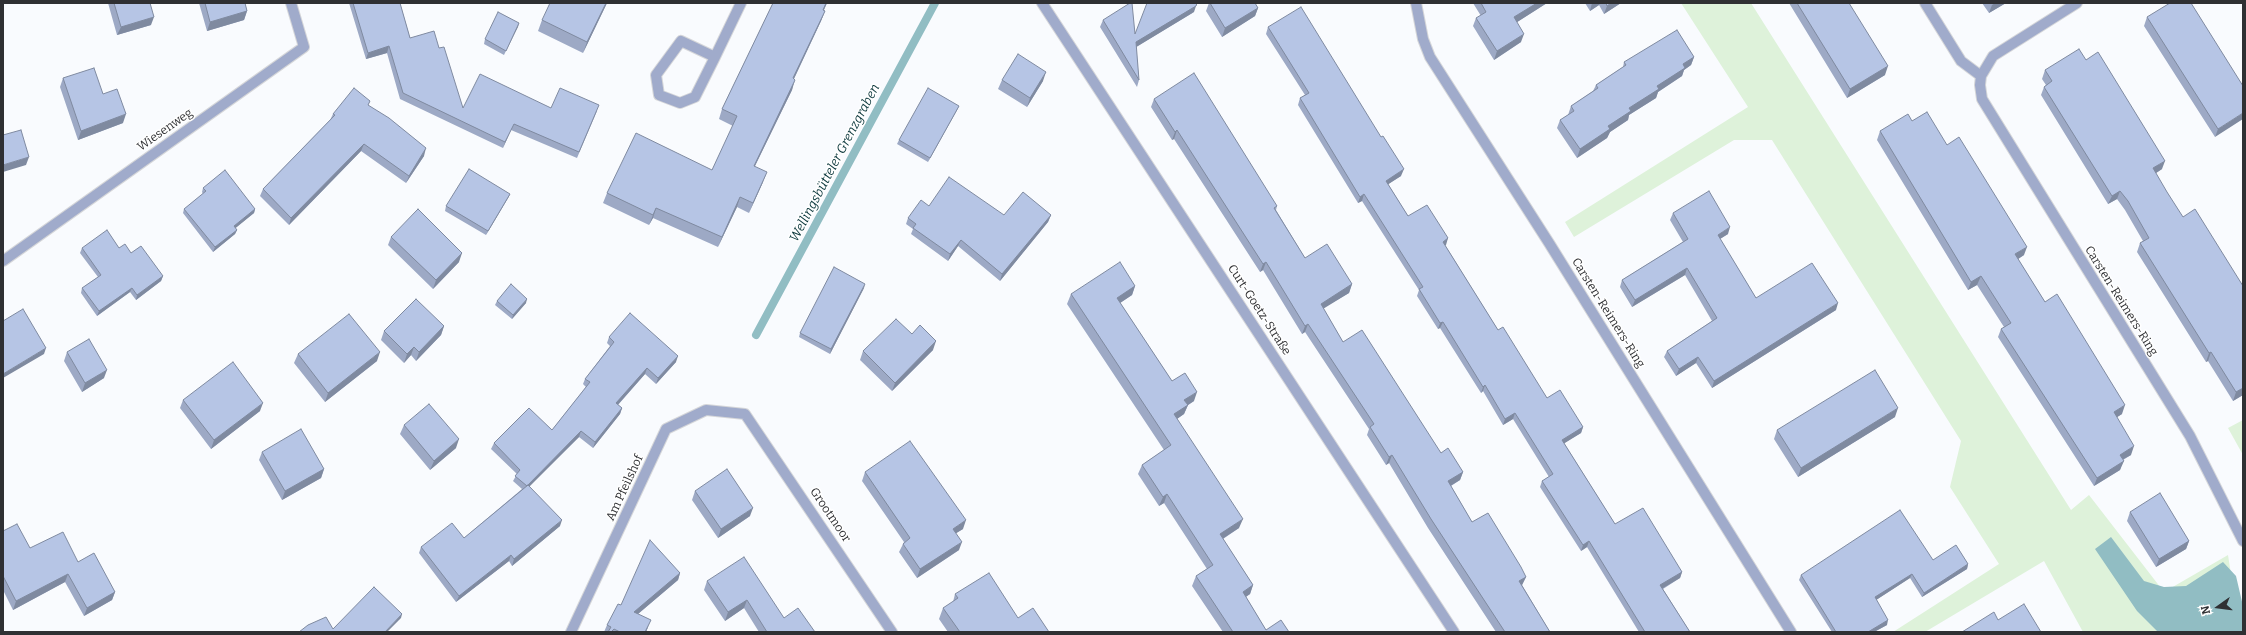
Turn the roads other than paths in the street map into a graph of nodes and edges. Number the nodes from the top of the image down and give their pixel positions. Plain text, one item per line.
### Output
1 (291, 3) edge
2 (741, 3) edge
3 (1042, 3) edge
4 (1416, 3) edge
5 (1925, 3) edge
6 (2077, 3) edge
7 (715, 57) junction
8 (1981, 76) junction
9 (3, 262) edge
10 (745, 414) joint
11 (2243, 541) edge
12 (571, 632) edge
13 (892, 632) edge
14 (1454, 632) edge
15 (1791, 632) edge

1 - 9 street, Wiesenweg
2 - 7 street
3 - 14 street, Curt-Goetz-Straße
4 - 15 street, Carsten-Reimers-Ring
5 - 8 street
6 - 8 street
7 - 7 street
8 - 11 street, Carsten-Reimers-Ring
10 - 12 street, Am Pfeilshof
10 - 13 street, Grootmoor

